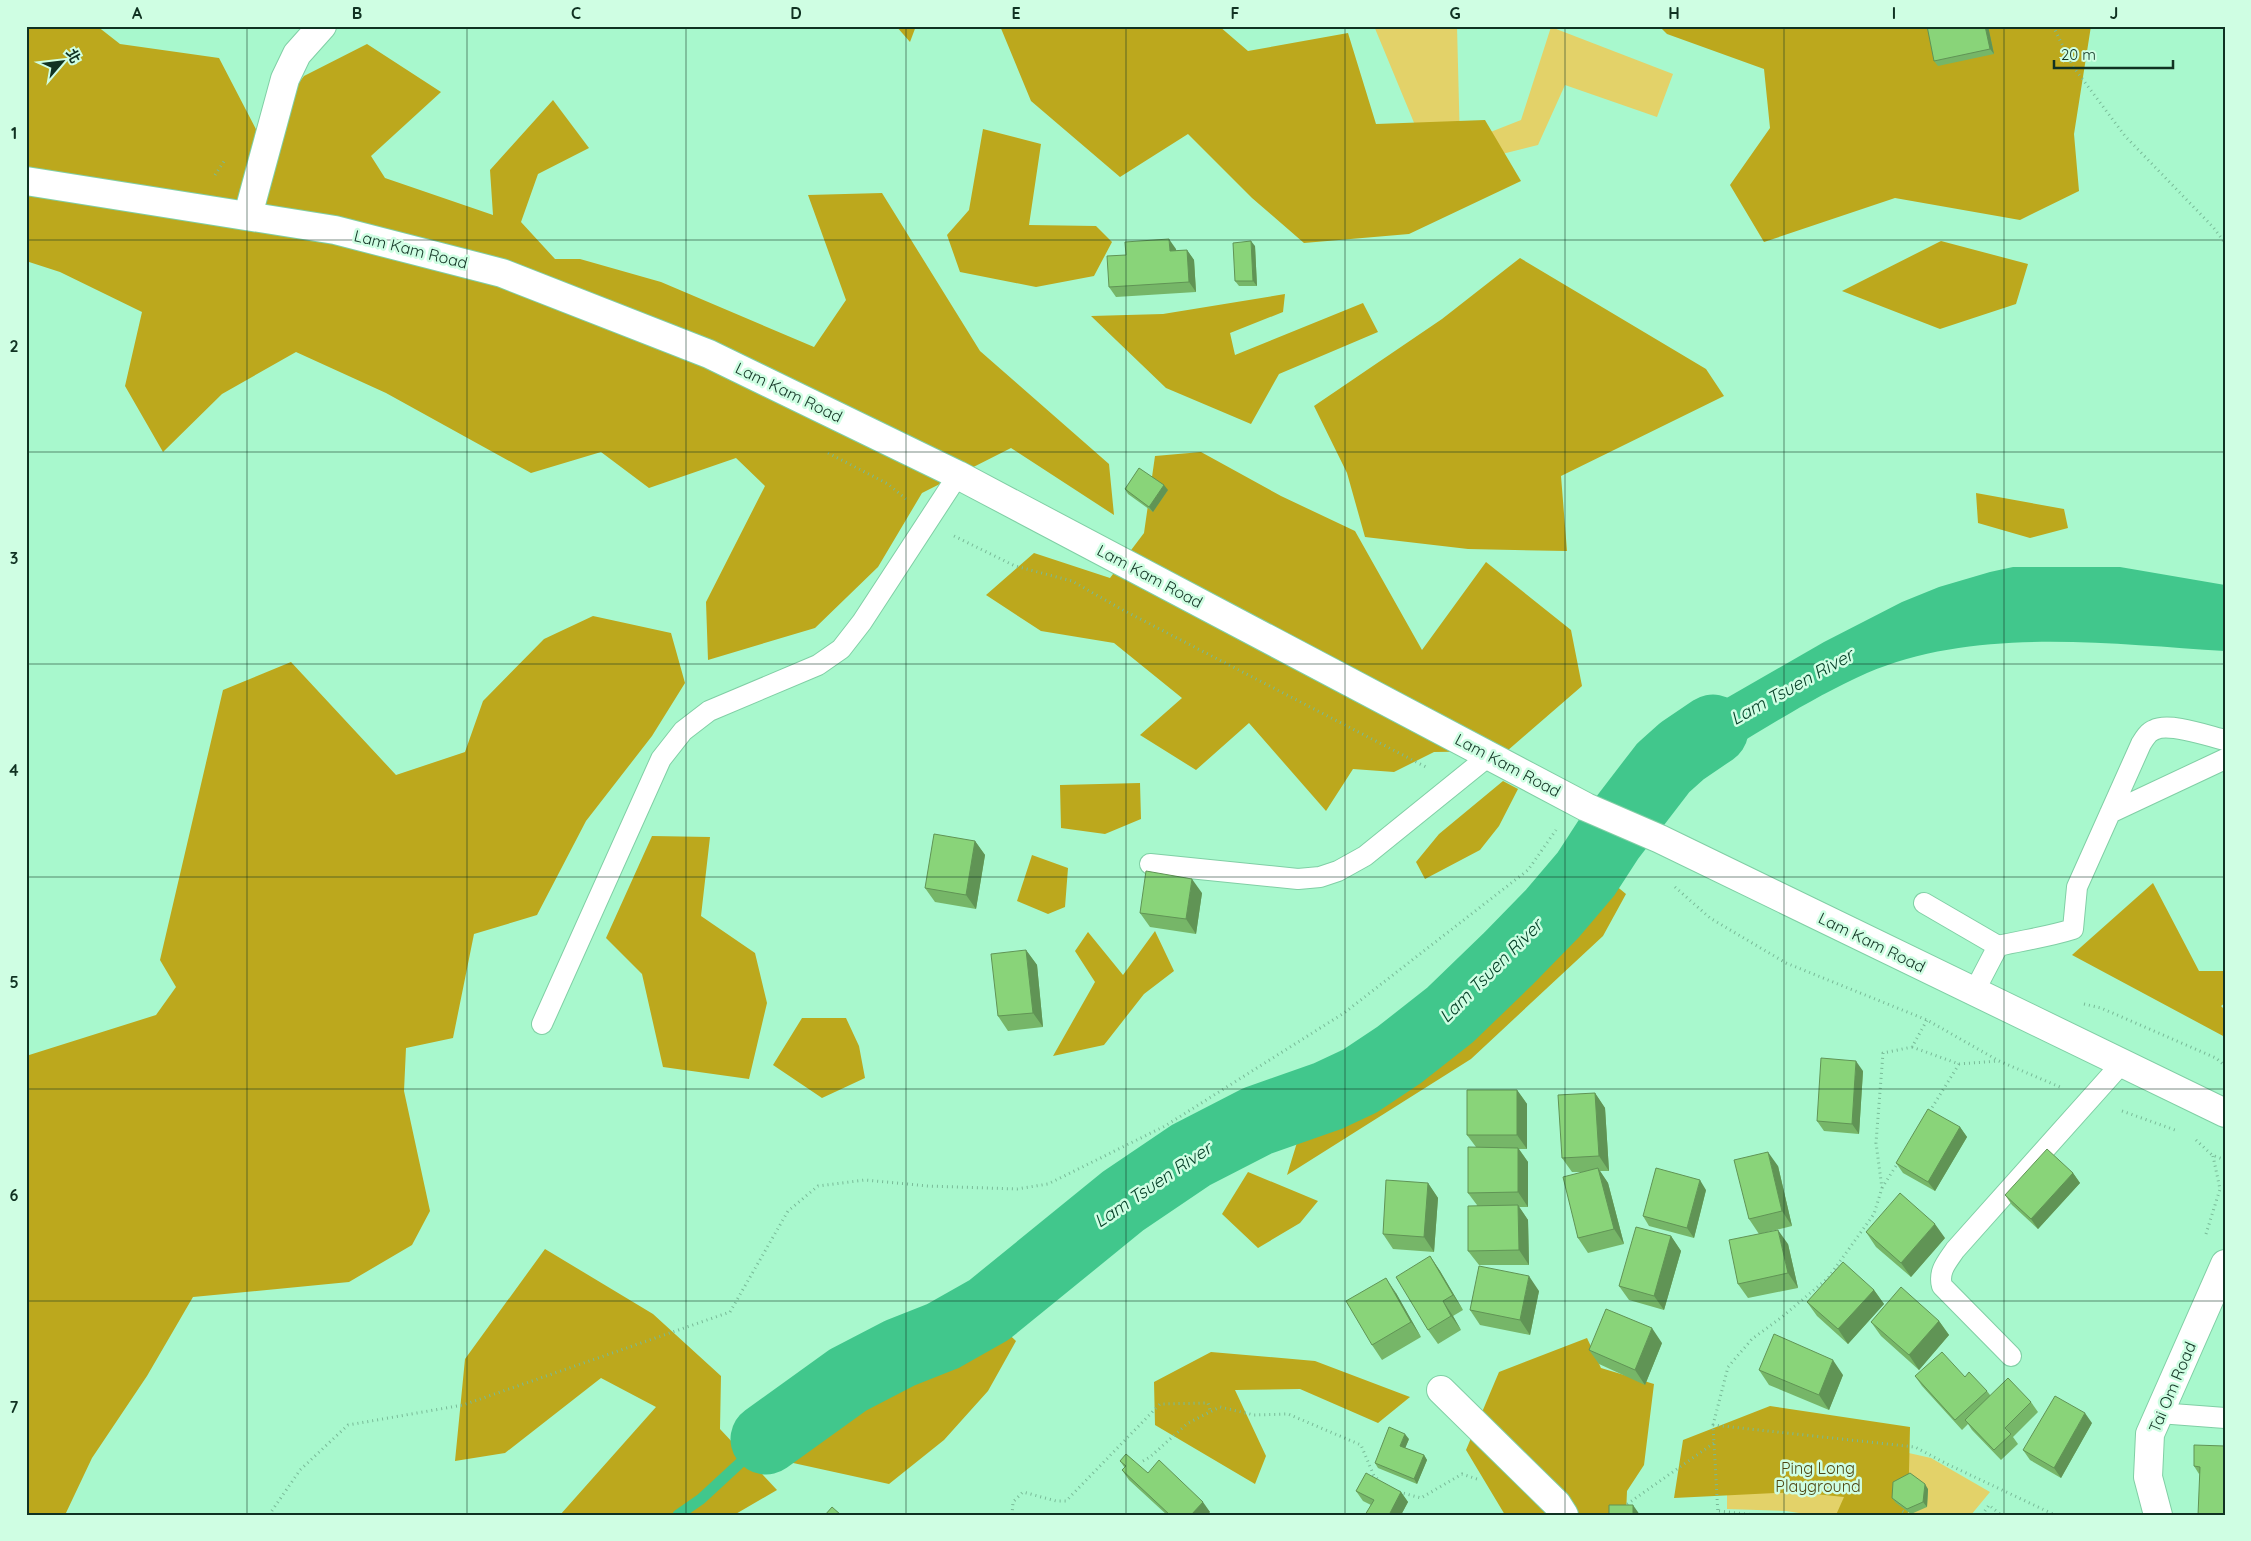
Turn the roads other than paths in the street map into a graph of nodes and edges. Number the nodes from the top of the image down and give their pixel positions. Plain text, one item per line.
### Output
1 (322, 26) edge
2 (26, 181) edge
3 (248, 215) junction
4 (958, 474) junction
5 (2225, 740) edge
6 (1490, 755) junction
7 (2225, 759) edge
8 (2110, 813) junction
9 (1150, 864) dead end
10 (1924, 903) dead end
11 (1998, 946) junction
12 (1974, 992) junction
13 (542, 1024) dead end
14 (2123, 1062) junction
15 (2225, 1113) edge
16 (2225, 1264) edge
17 (2011, 1356) dead end
18 (1441, 1390) dead end
19 (2159, 1413) junction
20 (2225, 1418) edge
21 (1564, 1515) edge
22 (2158, 1515) edge

1 - 3 main road
2 - 3 main road, Lam Kam Road
3 - 4 main road, Lam Kam Road
4 - 6 main road, Lam Kam Road
4 - 13 lane
5 - 8 lane
6 - 9 lane
6 - 12 main road, Lam Kam Road
7 - 8 lane
8 - 11 lane
10 - 11 lane
11 - 12 lane
12 - 14 main road, Lam Kam Road
14 - 15 main road, Lam Kam Road
14 - 17 lane
16 - 19 main road, Tai Om Road
18 - 21 main road
19 - 20 lane
19 - 22 main road, Tai Om Road

